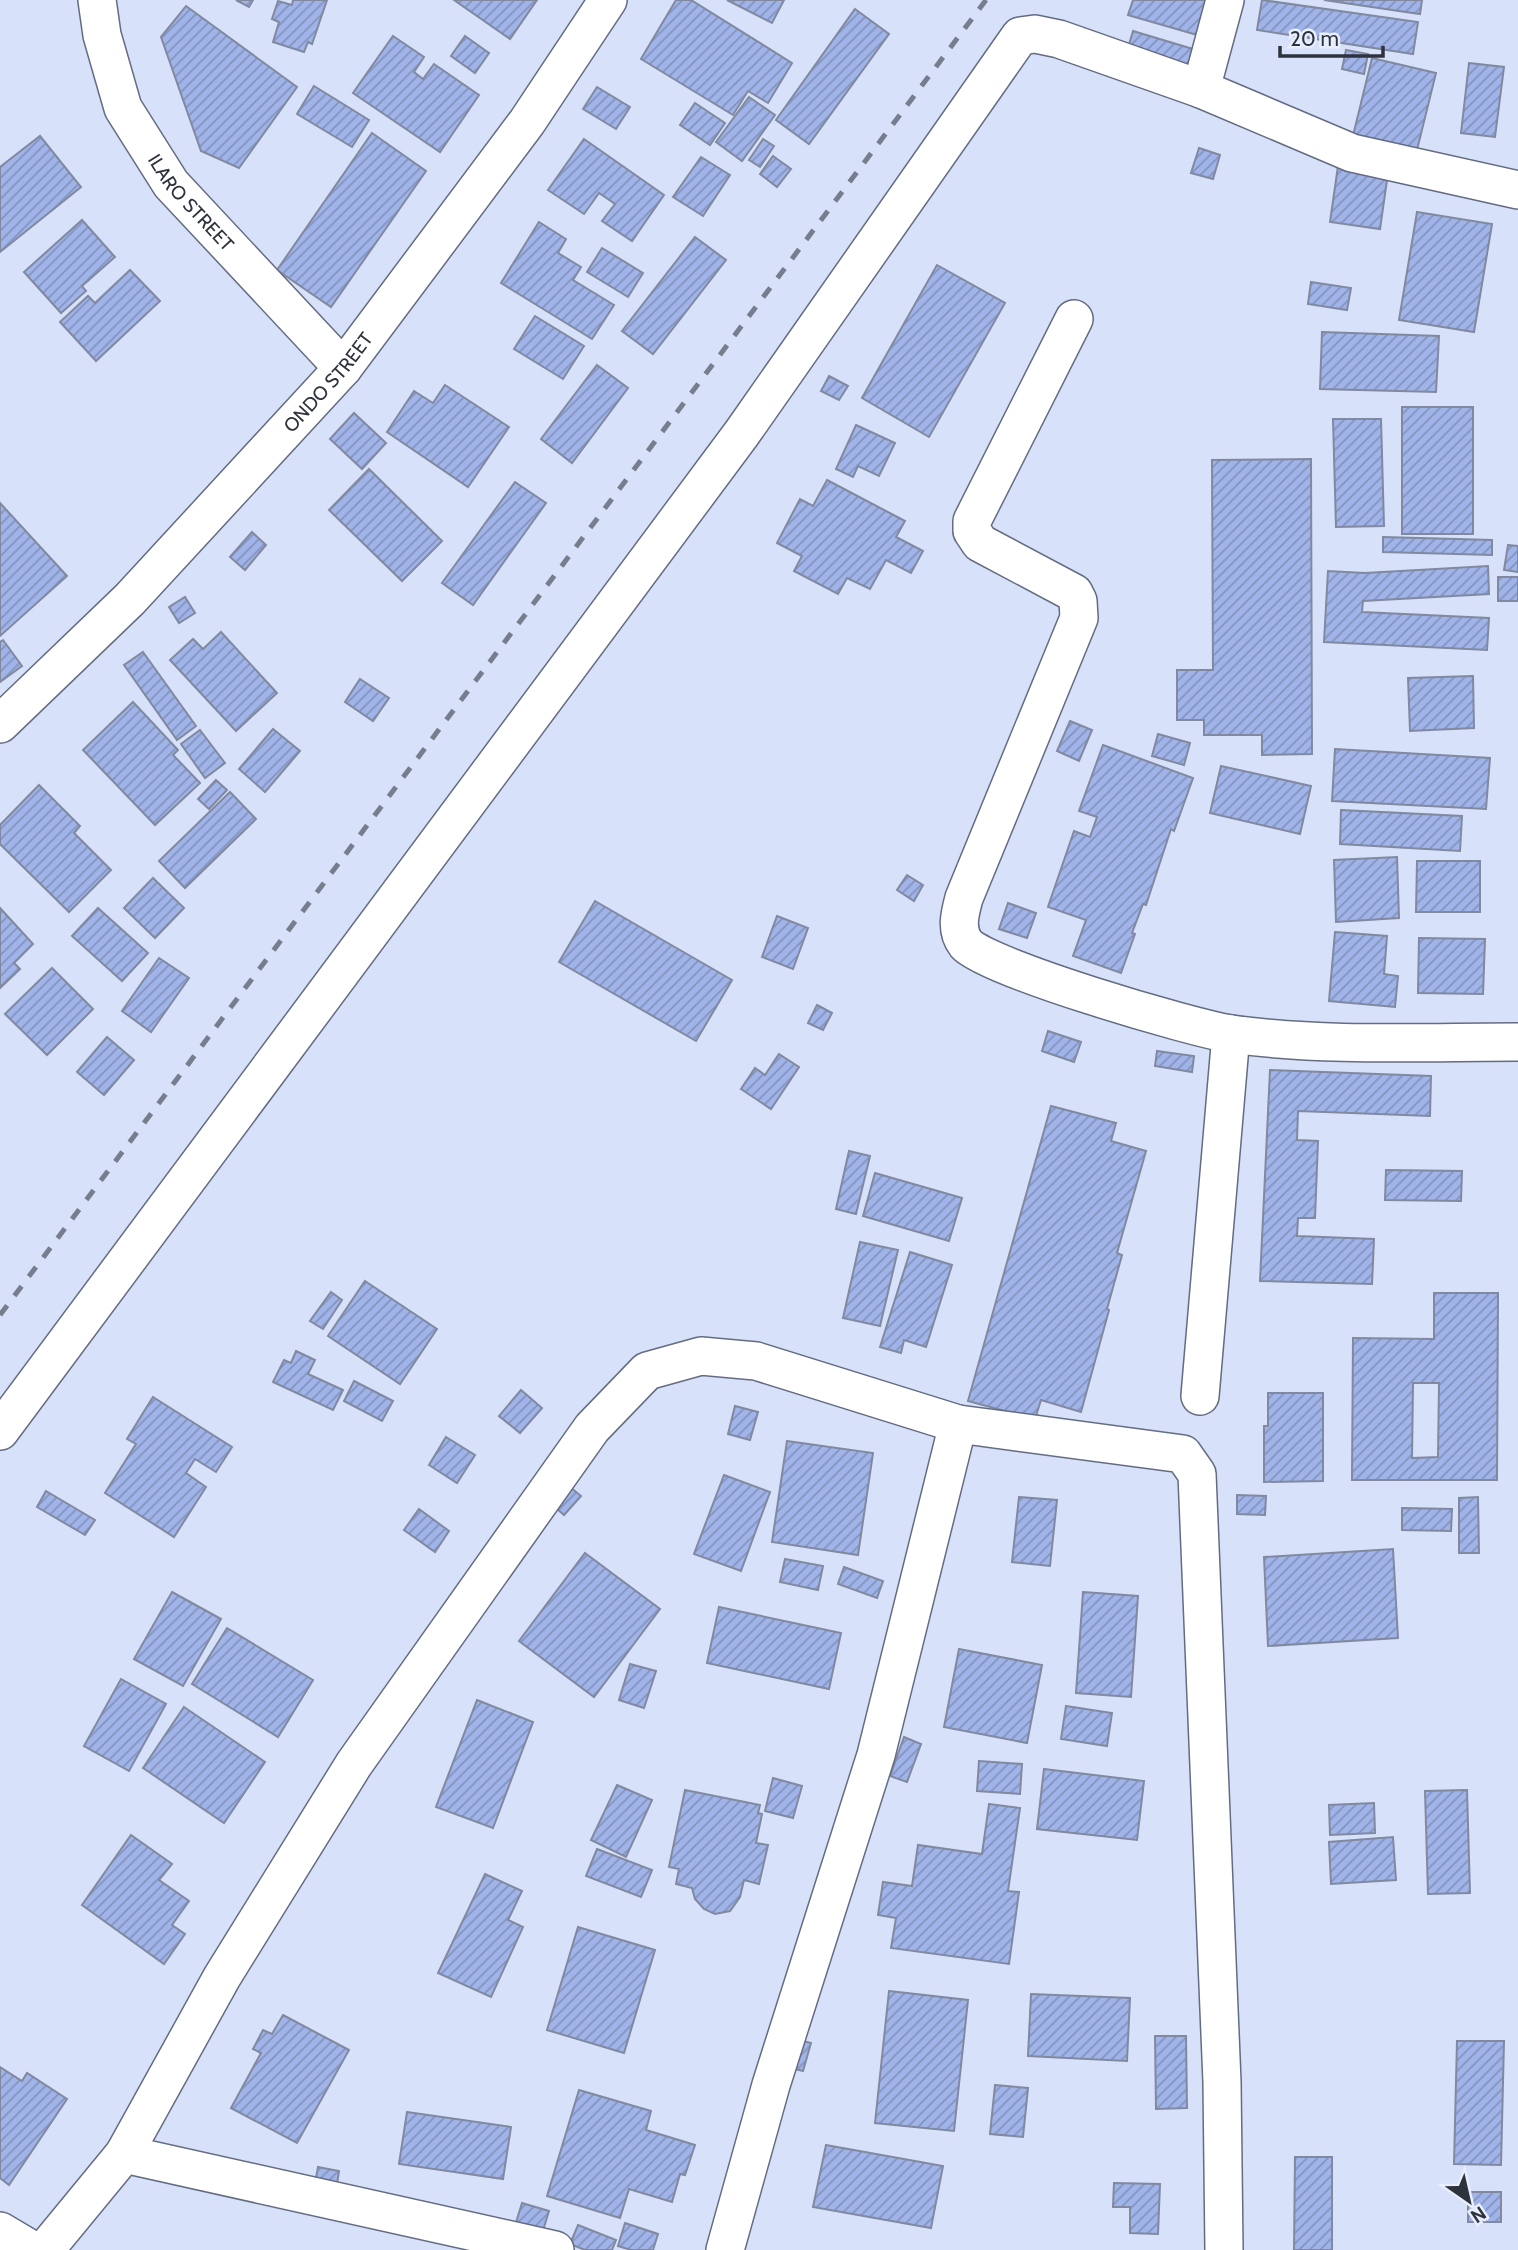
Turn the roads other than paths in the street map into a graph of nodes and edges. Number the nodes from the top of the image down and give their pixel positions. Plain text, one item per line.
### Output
1 (97, 0) edge
2 (608, 0) edge
3 (1225, 0) edge
4 (1201, 89) junction
5 (1518, 190) edge
6 (1074, 319) dead end
7 (343, 368) junction
8 (0, 724) edge
9 (1231, 1034) junction
10 (1518, 1042) edge
11 (1200, 1396) dead end
12 (958, 1424) junction
13 (0, 1432) edge
14 (124, 2154) junction
15 (0, 2231) edge
16 (33, 2250) edge
17 (45, 2250) edge
18 (555, 2250) edge
19 (725, 2250) edge
20 (1224, 2250) edge

1 - 7 street, ILARO STREET
2 - 7 street, ONDO STREET
3 - 4 street
4 - 5 street
4 - 13 street
6 - 9 street
7 - 8 street, ONDO STREET
9 - 10 street
9 - 11 street
12 - 14 street
12 - 19 street
12 - 20 street
14 - 17 street
14 - 18 street
15 - 16 street

